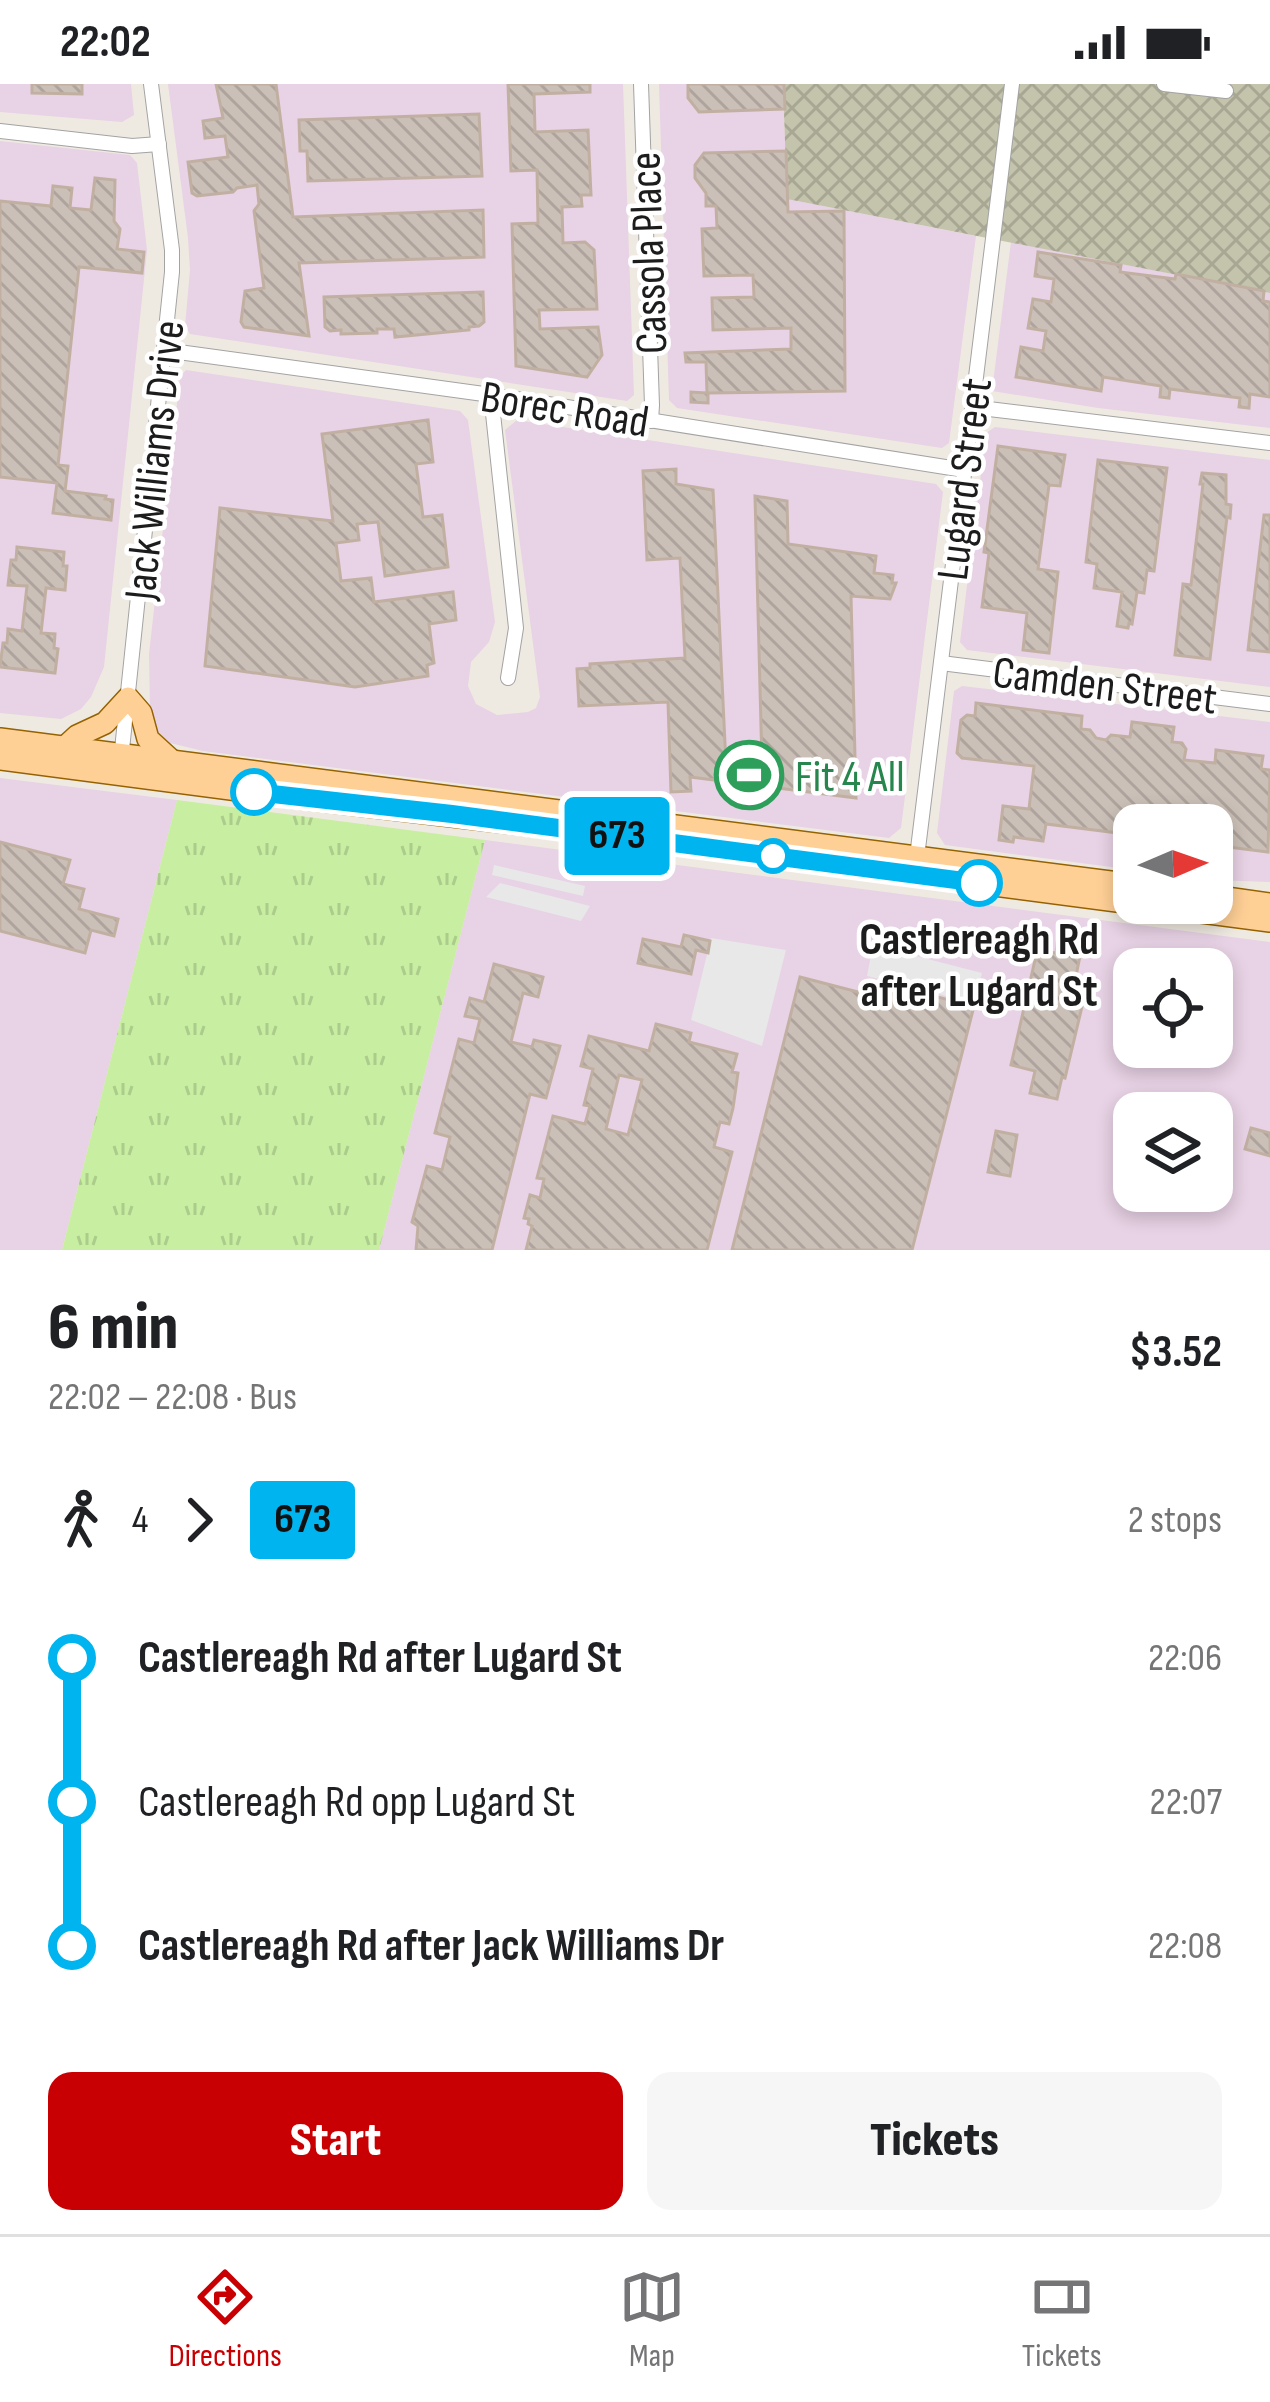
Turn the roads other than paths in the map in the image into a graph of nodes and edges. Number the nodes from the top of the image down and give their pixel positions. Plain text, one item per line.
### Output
1 (151, 84) edge
2 (641, 84) edge
3 (1012, 84) edge
4 (1164, 84) edge
5 (1226, 91) dead end
6 (0, 131) edge
7 (159, 144) junction
8 (164, 350) junction
9 (491, 395) junction
10 (972, 407) junction
11 (650, 422) junction
12 (1270, 443) edge
13 (964, 470) junction
14 (941, 663) junction
15 (508, 678) dead end
16 (128, 698) junction
17 (1270, 704) edge
18 (0, 739) edge
19 (65, 747) junction
20 (0, 759) edge
21 (172, 760) junction
22 (120, 765) junction
23 (916, 865) junction
24 (1113, 883) edge
25 (1233, 899) edge
26 (1270, 904) edge
27 (1270, 921) edge

1 - 7 street, Jack Williams Drive
2 - 11 street, Cassola Place
3 - 10 street, Lugard Street
4 - 5 street
6 - 7 street
7 - 8 street, Jack Williams Drive
8 - 9 street, Borec Road
8 - 16 street, Jack Williams Drive
9 - 11 street, Borec Road
9 - 15 street
10 - 12 street
10 - 13 street, Lugard Street
11 - 13 street, Borec Road
13 - 14 street, Lugard Street
14 - 17 street, Camden Street
14 - 23 street, Lugard Street
16 - 19 main road
16 - 21 main road
16 - 22 street, Jack Williams Drive
18 - 19 main road
19 - 22 main road
20 - 22 main road
21 - 22 main road
21 - 23 main road
22 - 23 main road
23 - 24 main road
23 - 27 main road
25 - 26 main road

